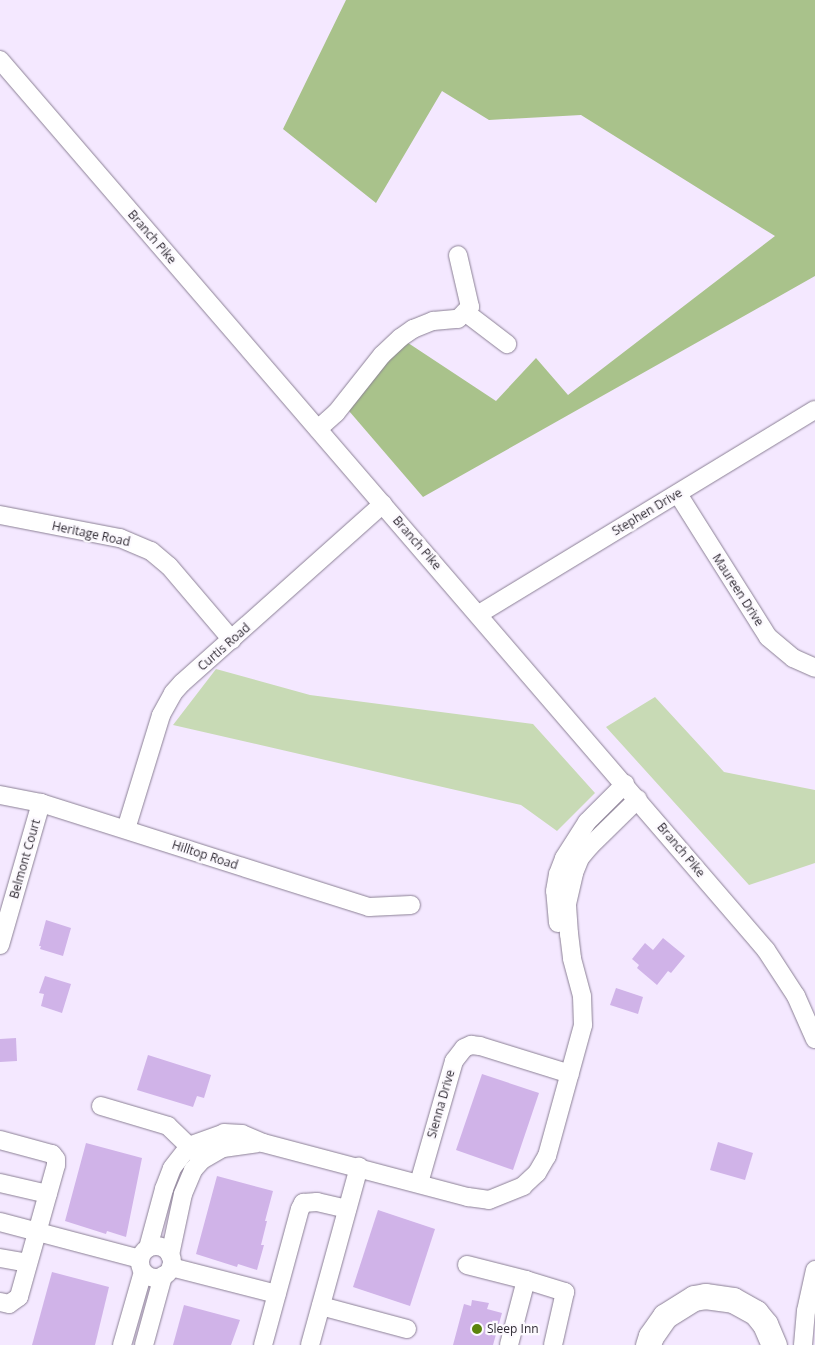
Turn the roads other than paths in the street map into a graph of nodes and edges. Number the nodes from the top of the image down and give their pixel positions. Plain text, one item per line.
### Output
1 (0, 60) edge
2 (458, 255) dead end
3 (465, 312) junction
4 (507, 344) dead end
5 (815, 410) edge
6 (318, 429) junction
7 (678, 494) junction
8 (383, 504) junction
9 (0, 515) edge
10 (479, 614) junction
11 (232, 640) junction
12 (815, 668) edge
13 (625, 784) junction
14 (0, 795) edge
15 (638, 800) junction
16 (41, 803) junction
17 (126, 830) junction
18 (411, 905) dead end
19 (0, 945) edge
20 (572, 958) junction
21 (815, 1039) edge
22 (570, 1074) junction
23 (101, 1106) dead end
24 (0, 1140) edge
25 (263, 1143) junction
26 (190, 1146) junction
27 (202, 1160) junction
28 (359, 1167) junction
29 (0, 1183) edge
30 (419, 1183) junction
31 (48, 1194) junction
32 (347, 1209) junction
33 (0, 1222) edge
34 (36, 1232) junction
35 (0, 1258) edge
36 (144, 1260) junction
37 (28, 1263) junction
38 (467, 1265) dead end
39 (168, 1266) junction
40 (815, 1270) edge
41 (526, 1280) junction
42 (277, 1294) junction
43 (0, 1302) edge
44 (321, 1306) junction
45 (407, 1329) dead end
46 (122, 1345) edge
47 (144, 1345) edge
48 (263, 1345) edge
49 (310, 1345) edge
50 (509, 1345) edge
51 (553, 1345) edge
52 (648, 1345) edge
53 (774, 1345) edge
54 (803, 1345) edge

1 - 6 street, Branch Pike
2 - 3 street
3 - 4 street
3 - 6 street
5 - 7 street, Stephen Drive
6 - 8 street, Branch Pike
7 - 10 street, Stephen Drive
7 - 12 street, Maureen Drive
8 - 10 street, Branch Pike
8 - 11 street, Curtis Road
9 - 11 street, Heritage Road
10 - 13 street, Branch Pike
11 - 17 street, Curtis Road
13 - 15 street, Branch Pike
13 - 20 street
14 - 16 street, Hilltop Road
15 - 20 street
15 - 21 street, Branch Pike
16 - 17 street, Hilltop Road
16 - 19 street, Belmont Court
17 - 18 street, Hilltop Road
20 - 22 street
22 - 30 street
22 - 30 street, Sienna Drive
23 - 26 street
24 - 31 street
25 - 26 street
25 - 27 street
25 - 28 street
26 - 27 street
26 - 36 street
27 - 39 street
28 - 30 street
28 - 32 street
29 - 31 street
31 - 34 street
32 - 42 street
32 - 44 street
33 - 34 street
34 - 36 street
34 - 37 street
35 - 37 street
36 - 39 street
36 - 39 street
36 - 46 street
37 - 43 street
38 - 41 street
39 - 42 street
39 - 47 street
40 - 54 street
41 - 50 street
41 - 51 street
42 - 48 street
44 - 45 street
44 - 49 street
52 - 53 highway

